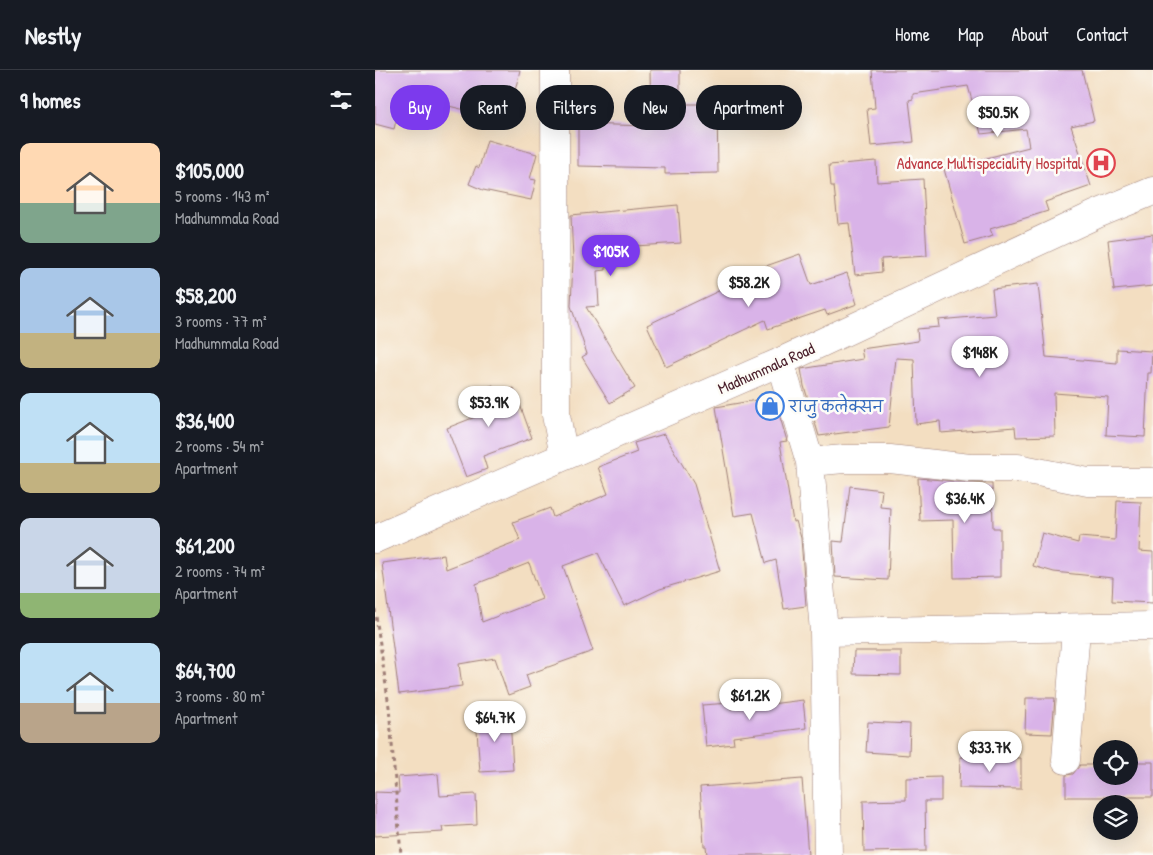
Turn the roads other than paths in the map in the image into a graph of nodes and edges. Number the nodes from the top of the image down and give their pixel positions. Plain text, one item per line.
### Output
1 (555, 70) edge
2 (1153, 191) edge
3 (780, 362) junction
4 (565, 456) junction
5 (810, 462) junction
6 (1153, 482) edge
7 (375, 539) edge
8 (1153, 626) edge
9 (1076, 628) junction
10 (824, 632) junction
11 (1067, 760) dead end
12 (828, 855) edge

1 - 4 street
2 - 3 street, Madhummala Road
3 - 4 street, Madhummala Road
3 - 5 street
4 - 7 street, Madhummala Road
5 - 6 street
5 - 10 street
8 - 9 street
9 - 10 street
9 - 11 street
10 - 12 street

